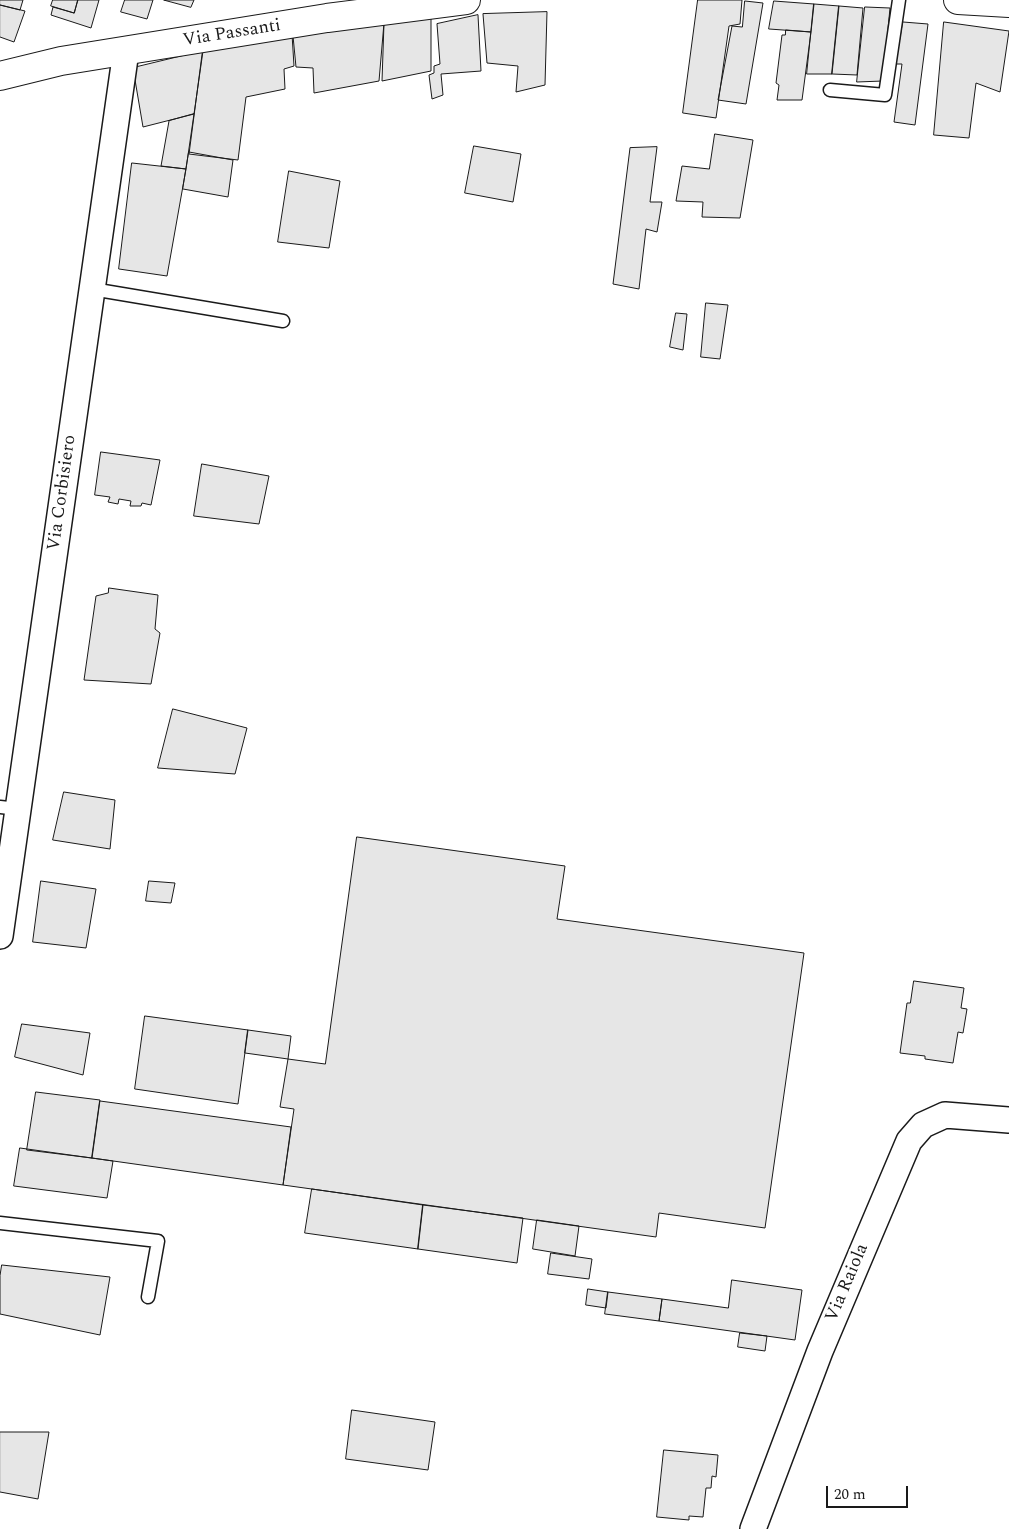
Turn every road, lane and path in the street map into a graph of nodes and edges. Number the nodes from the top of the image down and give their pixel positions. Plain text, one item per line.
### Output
1 (466, 0) edge
2 (899, 0) edge
3 (958, 0) edge
4 (1009, 3) edge
5 (126, 51) junction
6 (0, 76) edge
7 (830, 90) dead end
8 (92, 289) junction
9 (283, 321) dead end
10 (9, 808) edge
11 (0, 936) edge
12 (1009, 1120) edge
13 (0, 1224) edge
14 (148, 1297) dead end
15 (753, 1529) edge

1 - 5 street, Via Passanti
2 - 7 lane
3 - 4 street
5 - 6 street, Via Passanti
5 - 8 street, Via Corbisiero
8 - 9 lane
8 - 10 street, Via Corbisiero
10 - 11 street, Via Corbisiero
12 - 15 street, Via Raiola
13 - 14 lane

